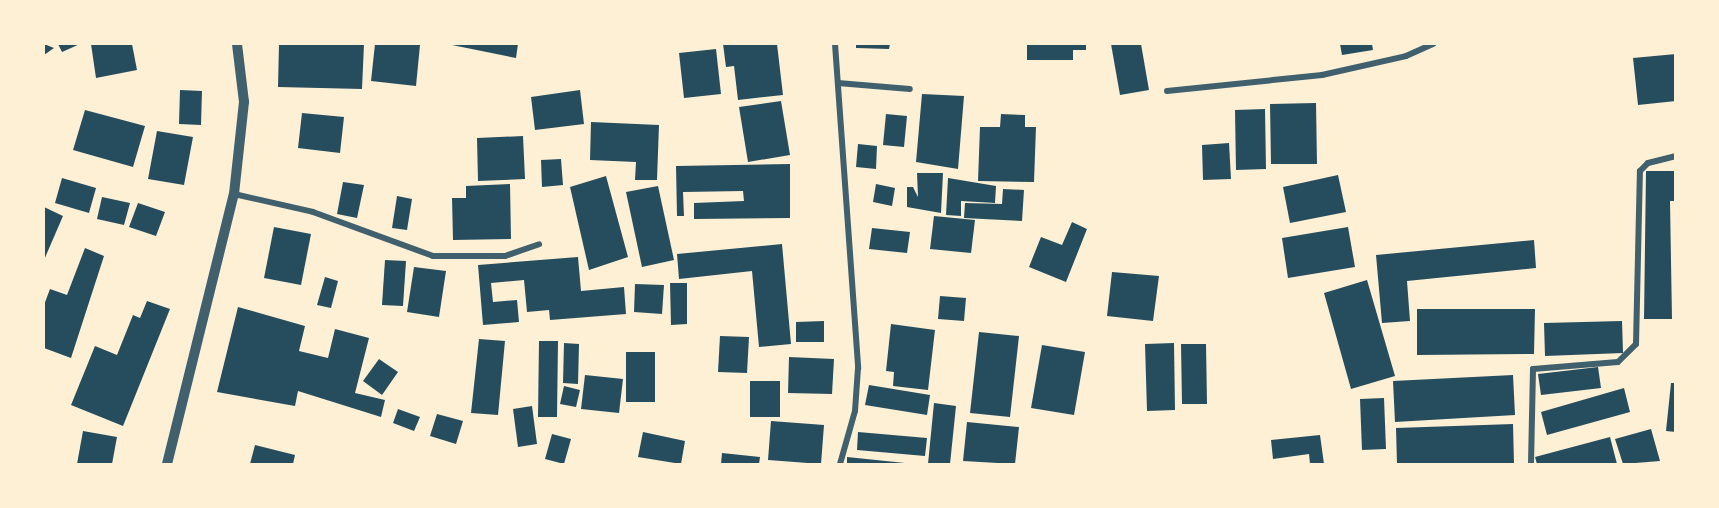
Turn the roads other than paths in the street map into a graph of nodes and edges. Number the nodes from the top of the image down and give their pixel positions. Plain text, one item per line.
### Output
1 (237, 44) edge
2 (835, 44) edge
3 (1433, 44) edge
4 (838, 83) junction
5 (910, 89) dead end
6 (1167, 91) dead end
7 (1676, 156) edge
8 (234, 194) junction
9 (539, 244) dead end
10 (167, 465) edge
11 (840, 465) edge
12 (1530, 465) edge

1 - 8 street
2 - 4 street
3 - 6 street
4 - 5 street
4 - 11 street
7 - 12 street
8 - 9 street
8 - 10 street

